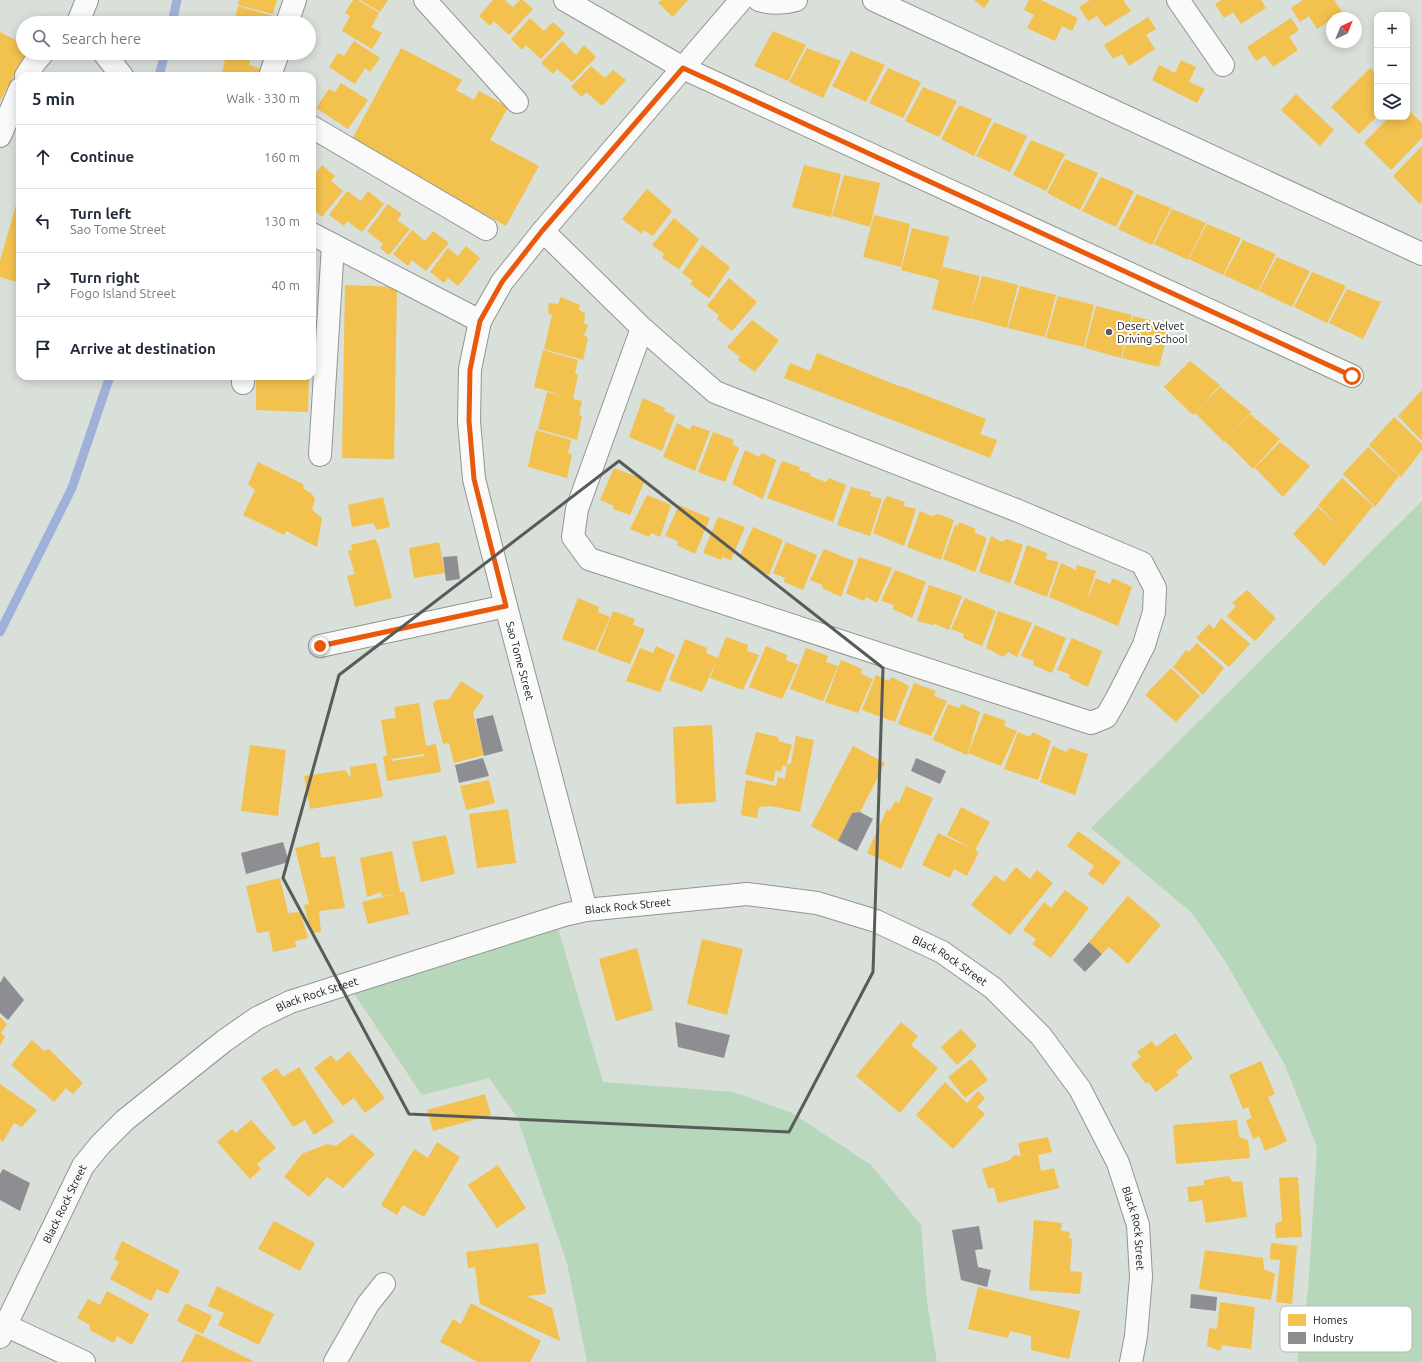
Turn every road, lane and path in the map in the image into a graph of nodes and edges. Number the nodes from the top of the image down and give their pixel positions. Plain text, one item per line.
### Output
1 (87, 0) edge
2 (294, 0) edge
3 (425, 0) edge
4 (565, 0) edge
5 (741, 0) edge
6 (759, 0) edge
7 (796, 0) edge
8 (1178, 0) edge
9 (879, 1) edge
10 (81, 16) edge
11 (289, 16) edge
12 (37, 60) edge
13 (109, 60) edge
14 (276, 60) edge
15 (1223, 65) dead end
16 (683, 68) junction
17 (29, 72) edge
18 (119, 72) edge
19 (271, 72) edge
20 (16, 98) edge
21 (517, 102) dead end
22 (316, 128) edge
23 (0, 136) edge
24 (486, 228) dead end
25 (542, 231) junction
26 (316, 236) edge
27 (333, 245) junction
28 (1422, 254) edge
29 (480, 321) junction
30 (642, 328) junction
31 (1352, 376) dead end
32 (320, 455) dead end
33 (506, 606) junction
34 (320, 646) dead end
35 (586, 910) junction
36 (384, 1284) dead end
37 (3, 1331) edge
38 (84, 1362) edge
39 (336, 1362) edge
40 (1131, 1362) edge

1 - 10 street
2 - 11 street
3 - 21 street
4 - 16 street
5 - 16 street, Sao Tome Street
6 - 7 street
8 - 15 street
9 - 28 street
12 - 17 street
13 - 18 street
14 - 19 street
16 - 25 street, Sao Tome Street
16 - 31 street
20 - 23 street
22 - 24 street
25 - 29 street, Sao Tome Street
25 - 30 street
26 - 27 street
27 - 29 street
27 - 32 street
29 - 33 street, Sao Tome Street
30 - 30 street
33 - 34 street
33 - 35 street, Sao Tome Street
35 - 37 street, Black Rock Street
35 - 40 street, Black Rock Street
36 - 39 street
37 - 38 street

